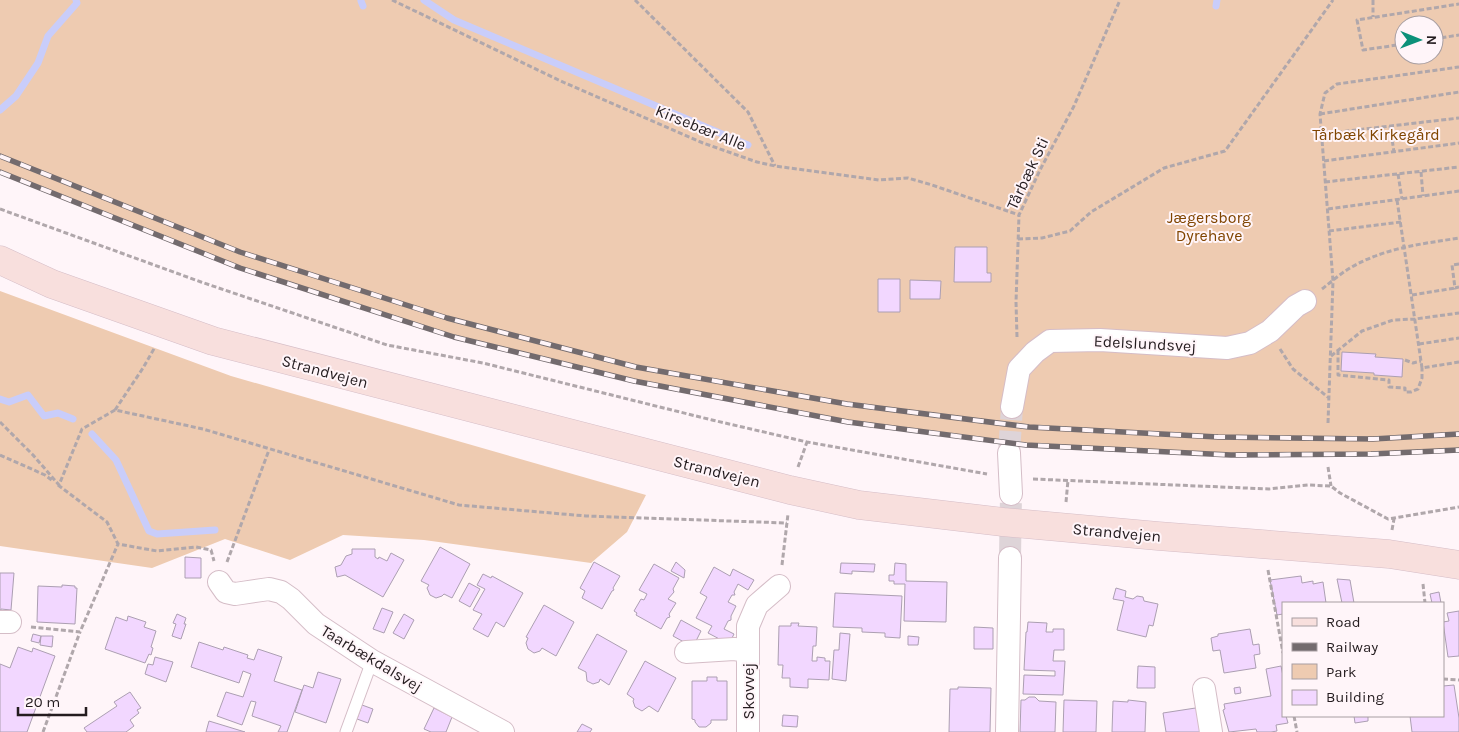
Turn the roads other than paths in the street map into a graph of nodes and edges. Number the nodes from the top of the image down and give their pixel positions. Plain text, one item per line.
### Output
1 (0, 260) edge
2 (1305, 301) dead end
3 (1012, 407) tunnel mouth
4 (1009, 453) tunnel mouth
5 (1010, 494) tunnel mouth
6 (1010, 558) tunnel mouth
7 (1459, 565) edge
8 (219, 582) road end
9 (779, 586) dead end
10 (748, 651) junction
11 (686, 652) dead end
12 (372, 661) junction
13 (1204, 689) dead end
14 (346, 732) edge
15 (503, 732) edge
16 (748, 732) edge
17 (1007, 732) edge
18 (1211, 732) edge

1 - 7 main road, Strandvejen
2 - 3 street, Edelslundsvej
4 - 5 street
6 - 17 street
8 - 12 street, Taarbækdalsvej
9 - 10 street, Skovvej
10 - 11 street, Skovvej
10 - 16 street, Skovvej
12 - 14 lane
12 - 15 street, Taarbækdalsvej
13 - 18 street

